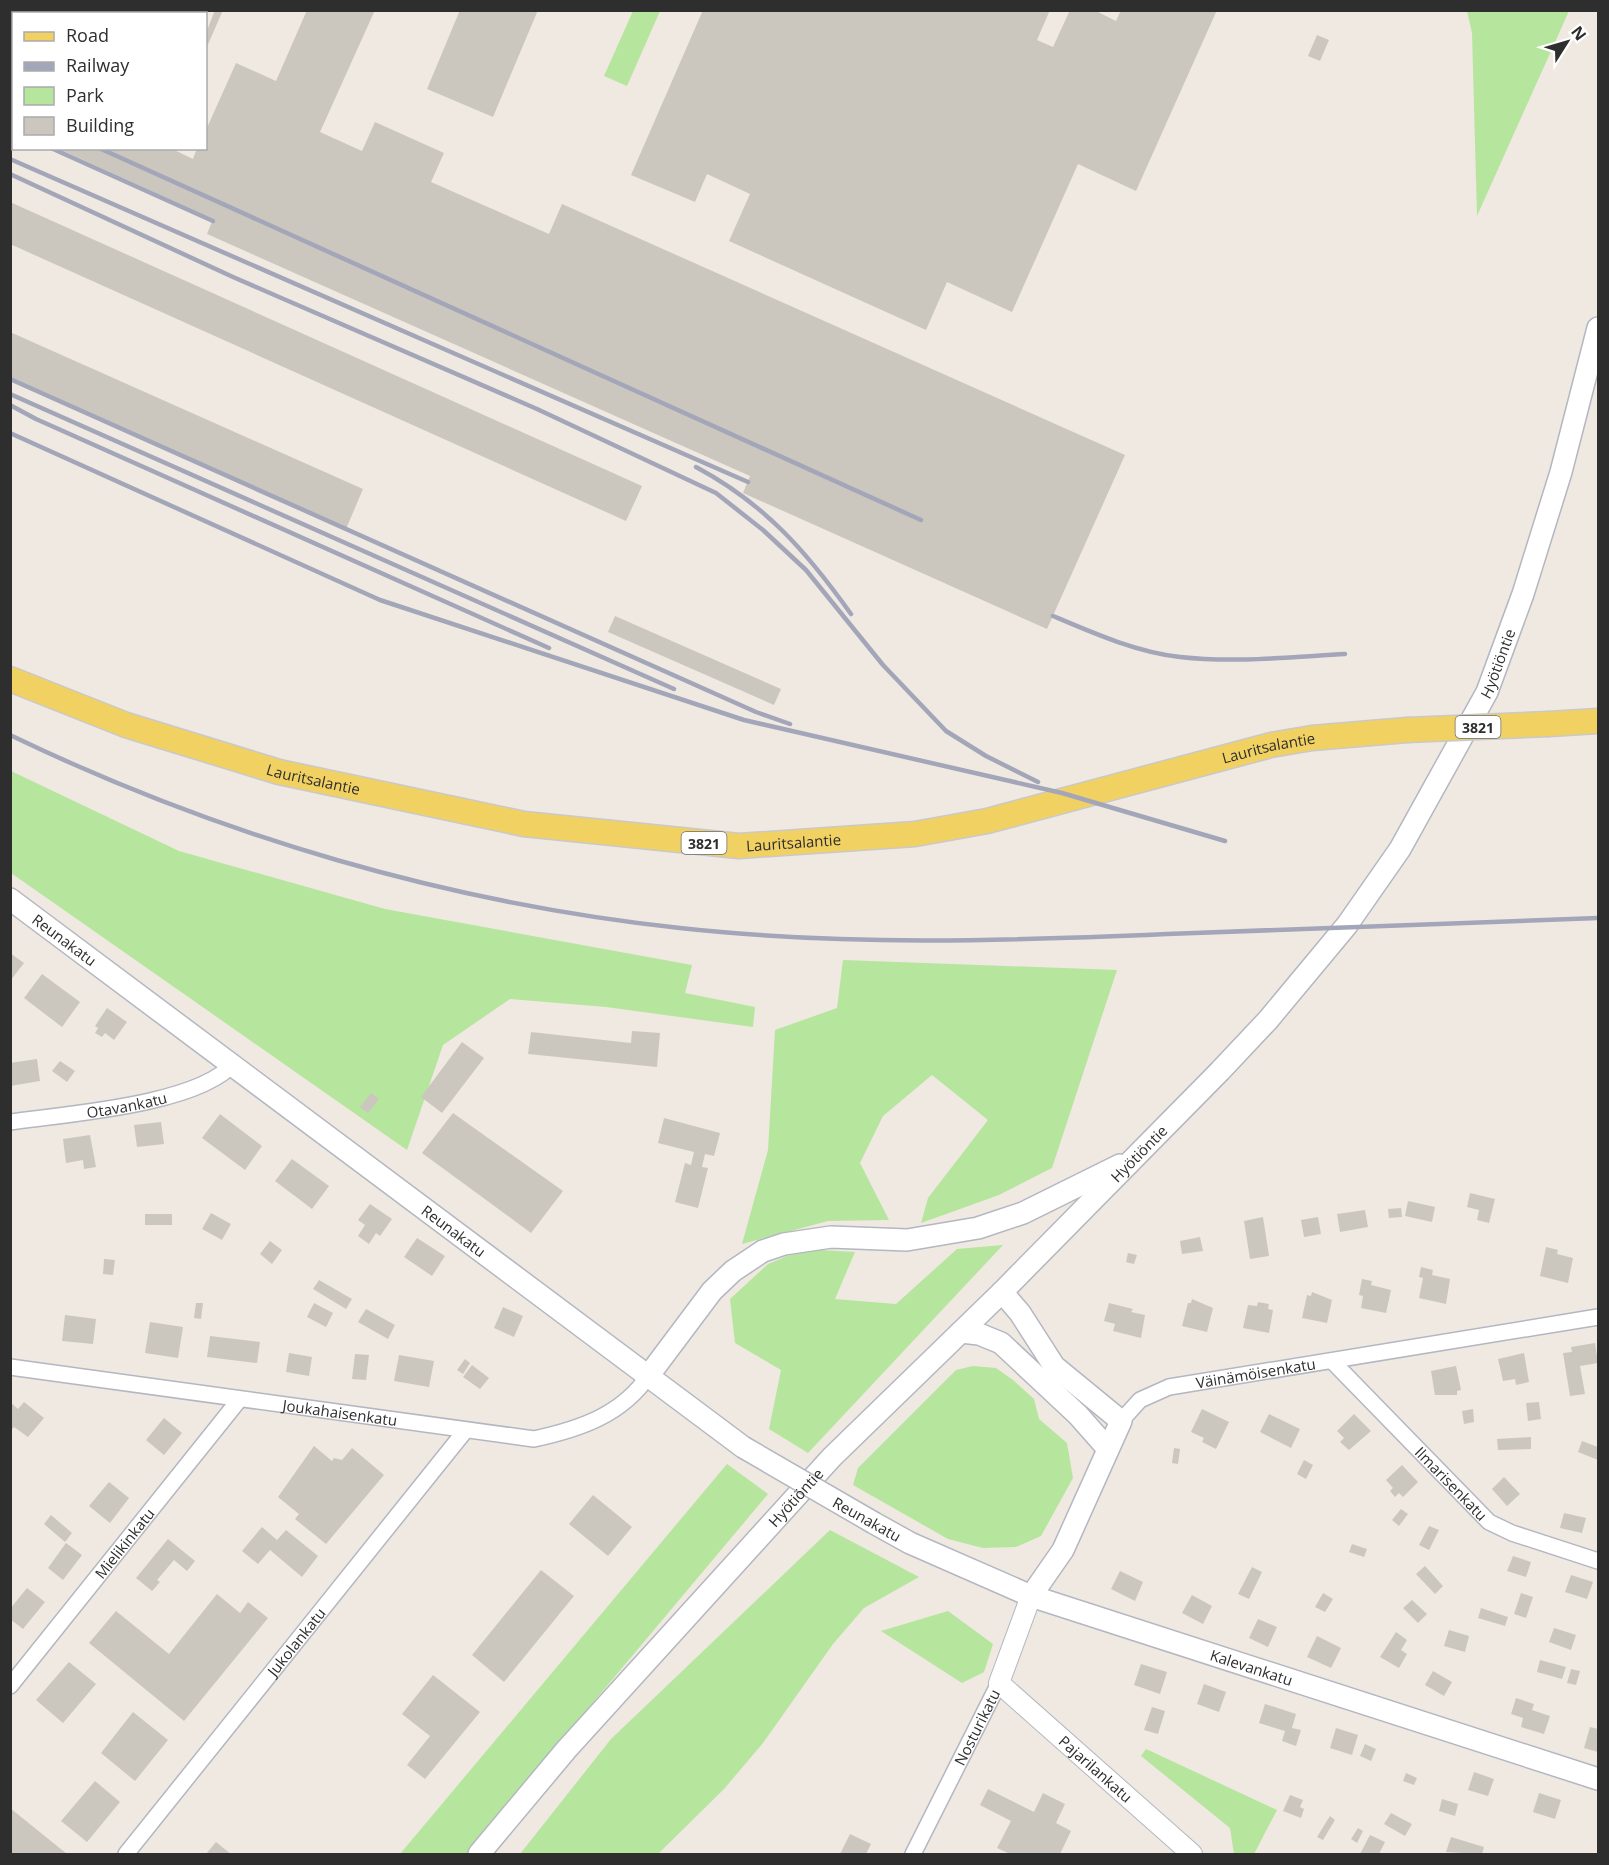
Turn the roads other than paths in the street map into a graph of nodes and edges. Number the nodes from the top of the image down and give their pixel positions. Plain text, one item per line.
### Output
1 (1599, 328) edge
2 (10, 679) edge
3 (1594, 723) edge
4 (10, 899) edge
5 (234, 1063) junction
6 (10, 1122) edge
7 (1137, 1157) junction
8 (1002, 1292) junction
9 (1599, 1317) edge
10 (961, 1332) junction
11 (1332, 1361) junction
12 (10, 1367) edge
13 (648, 1375) junction
14 (239, 1400) junction
15 (1121, 1421) junction
16 (465, 1431) junction
17 (1108, 1449) junction
18 (910, 1543) joint
19 (1599, 1561) edge
20 (1031, 1596) junction
21 (999, 1683) junction
22 (10, 1686) edge
23 (1599, 1779) edge
24 (126, 1854) edge
25 (479, 1854) edge
26 (913, 1854) edge
27 (1192, 1854) edge

1 - 7 main road, Hyötiöntie
2 - 3 main road, Lauritsalantie / 3821, bridge
4 - 5 main road, Reunakatu
5 - 6 street, Otavankatu
5 - 13 main road, Reunakatu
7 - 8 main road, Hyötiöntie
7 - 13 main road
8 - 10 main road, Hyötiöntie
8 - 15 main road
9 - 11 street, Väinämöisenkatu
10 - 17 main road
10 - 25 main road, Hyötiöntie
11 - 15 street, Väinämöisenkatu
11 - 19 street, Ilmarisenkatu
12 - 14 street, Joukahaisenkatu
13 - 16 street, Joukahaisenkatu
13 - 18 main road, Reunakatu, bridge
14 - 16 street, Joukahaisenkatu
14 - 22 street, Mielikinkatu
15 - 17 main road, Väinämöisenkatu
16 - 24 street, Jukolankatu
17 - 20 main road, Väinämöisenkatu
18 - 20 main road, Kalevankatu
20 - 21 street, Nosturikatu
20 - 23 main road, Kalevankatu
21 - 26 street, Nosturikatu
21 - 27 street, Pajarilankatu

